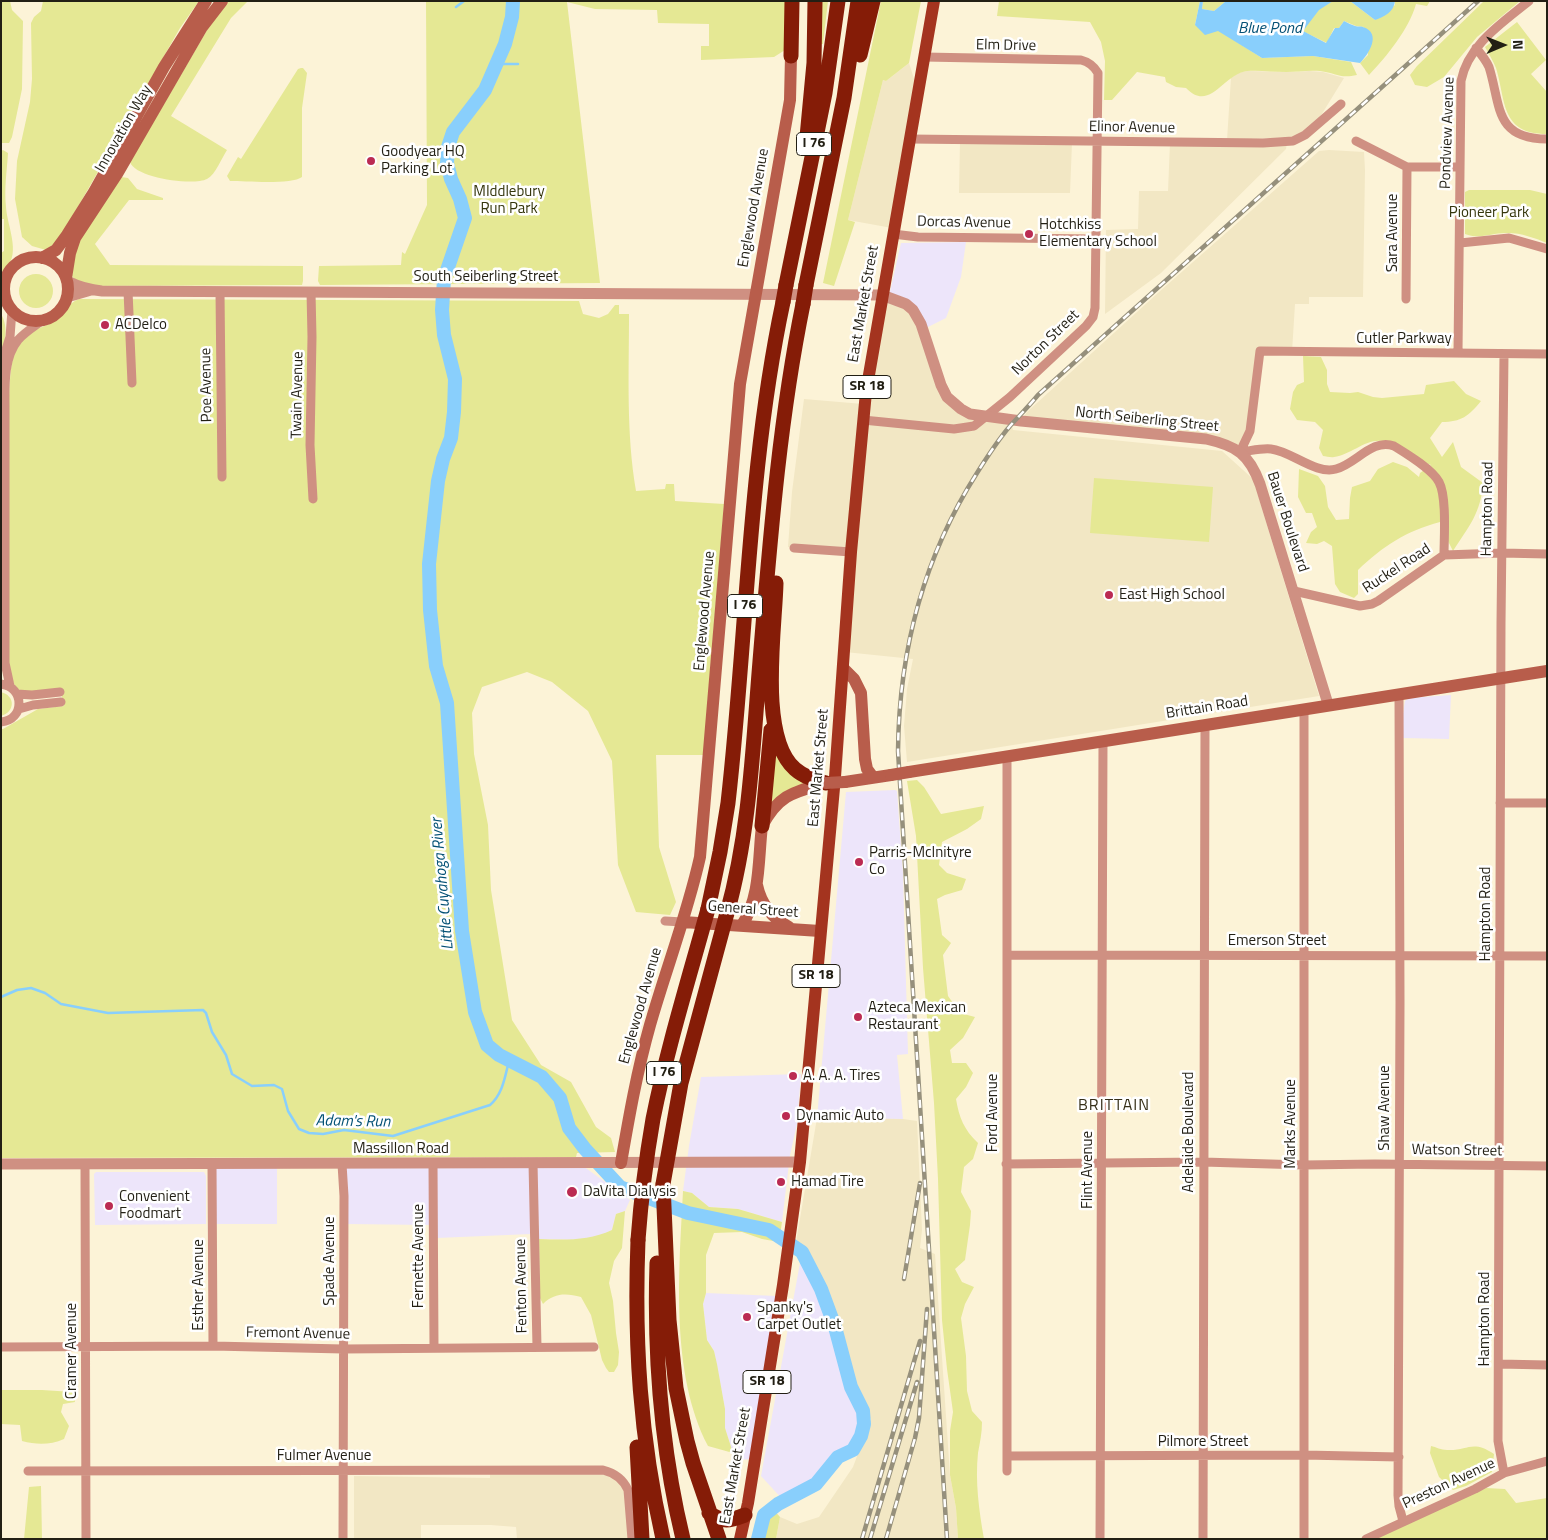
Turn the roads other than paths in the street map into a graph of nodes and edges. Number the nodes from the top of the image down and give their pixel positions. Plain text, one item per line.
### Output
1 (206, 1) edge
2 (222, 1) edge
3 (792, 1) edge
4 (815, 1) edge
5 (838, 1) edge
6 (858, 1) edge
7 (873, 1) edge
8 (934, 1) edge
9 (1529, 1) edge
10 (1476, 48) junction
11 (791, 56) joint
12 (924, 57) junction
13 (1087, 61) joint
14 (1341, 104) dead end
15 (910, 139) junction
16 (1547, 139) edge
17 (1097, 141) junction
18 (1356, 141) dead end
19 (832, 158) junction
20 (1407, 167) junction
21 (1460, 167) junction
22 (802, 204) junction
23 (893, 234) junction
24 (1095, 239) junction
25 (1460, 243) junction
26 (1547, 249) edge
27 (42, 258) junction
28 (5, 274) edge
29 (66, 279) junction
30 (91, 290) junction
31 (128, 291) junction
32 (220, 292) junction
33 (311, 292) junction
34 (755, 294) junction
35 (882, 295) junction
36 (67, 298) junction
37 (1406, 299) dead end
38 (8, 307) edge
39 (43, 320) junction
40 (1458, 352) junction
41 (1504, 354) junction
42 (1547, 354) edge
43 (1, 366) edge
44 (132, 383) dead end
45 (985, 417) junction
46 (863, 420) junction
47 (1240, 452) junction
48 (778, 458) junction
49 (222, 477) dead end
50 (313, 499) dead end
51 (794, 548) dead end
52 (851, 552) junction
53 (1502, 553) junction
54 (1547, 554) edge
55 (1444, 555) junction
56 (1294, 591) junction
57 (843, 668) junction
58 (1547, 671) edge
59 (1500, 679) junction
60 (6, 685) edge
61 (60, 692) dead end
62 (18, 694) junction
63 (1399, 695) junction
64 (61, 702) dead end
65 (1328, 704) junction
66 (19, 709) junction
67 (1304, 709) junction
68 (773, 715) junction
69 (1, 722) edge
70 (1205, 725) junction
71 (1103, 741) junction
72 (1007, 756) junction
73 (873, 777) junction
74 (826, 783) junction
75 (1500, 803) junction
76 (1547, 803) edge
77 (762, 826) junction
78 (757, 882) junction
79 (665, 921) dead end
80 (683, 922) junction
81 (742, 925) junction
82 (794, 929) junction
83 (820, 931) junction
84 (1305, 954) junction
85 (1008, 955) junction
86 (1103, 955) junction
87 (1399, 955) junction
88 (1204, 956) junction
89 (1500, 956) junction
90 (1547, 956) edge
91 (800, 1162) junction
92 (1203, 1162) junction
93 (433, 1163) junction
94 (533, 1163) junction
95 (621, 1163) junction
96 (1, 1164) edge
97 (85, 1164) junction
98 (212, 1164) junction
99 (342, 1164) junction
100 (1006, 1164) junction
101 (1101, 1164) junction
102 (1399, 1164) junction
103 (1304, 1166) junction
104 (1500, 1166) junction
105 (1547, 1166) edge
106 (662, 1241) junction
107 (86, 1346) junction
108 (213, 1346) junction
109 (1, 1347) edge
110 (537, 1347) junction
111 (434, 1348) junction
112 (594, 1348) dead end
113 (343, 1349) junction
114 (1498, 1364) junction
115 (1547, 1365) edge
116 (640, 1394) junction
117 (1304, 1455) junction
118 (1007, 1456) junction
119 (1101, 1456) junction
120 (1202, 1456) junction
121 (1399, 1457) junction
122 (1547, 1461) edge
123 (86, 1470) junction
124 (343, 1470) junction
125 (28, 1471) dead end
126 (1007, 1471) dead end
127 (1504, 1473) junction
128 (709, 1513) junction
129 (745, 1515) junction
130 (1403, 1521) junction
131 (86, 1539) edge
132 (344, 1539) edge
133 (632, 1539) edge
134 (642, 1539) edge
135 (662, 1539) edge
136 (683, 1539) edge
137 (719, 1539) edge
138 (740, 1539) edge
139 (1100, 1539) edge
140 (1203, 1539) edge
141 (1304, 1539) edge
142 (1366, 1539) edge

1 - 27 main road, Innovation Way
2 - 29 main road, Innovation Way
3 - 11 highway
4 - 22 highway
5 - 22 highway, I 76
6 - 19 highway, I 76
7 - 19 highway
8 - 12 main road, East Market Street / SR 18
9 - 10 street, Pondview Avenue
10 - 16 street
10 - 21 street, Pondview Avenue
11 - 34 main road, Englewood Avenue
12 - 13 street, Elm Drive
12 - 15 main road, East Market Street / SR 18
13 - 17 street, Norton Street
14 - 17 street, Elinor Avenue
15 - 17 street, Elinor Avenue
15 - 23 main road, East Market Street / SR 18
17 - 24 street, Norton Street
18 - 20 street
19 - 48 highway, I 76, bridge
20 - 21 street
20 - 37 street, Sara Avenue
21 - 25 street, Pondview Avenue
22 - 116 highway, I 76, bridge
23 - 24 street, Dorcas Avenue
23 - 35 main road, East Market Street / SR 18
24 - 45 street, Norton Street
25 - 26 street
25 - 40 street, Pondview Avenue
27 - 28 main road
27 - 29 main road
28 - 38 main road
29 - 30 street, South Seiberling Street
29 - 36 main road
30 - 31 street, South Seiberling Street
30 - 36 street, South Seiberling Street
31 - 32 street, South Seiberling Street
31 - 44 street
32 - 33 street, South Seiberling Street
32 - 49 street, Poe Avenue
33 - 34 street, South Seiberling Street
33 - 50 street, Twain Avenue
34 - 35 street, South Seiberling Street
34 - 80 main road, Englewood Avenue
35 - 45 street, North Seiberling Street
35 - 46 main road, East Market Street / SR 18
36 - 39 main road
38 - 39 main road
38 - 43 street
39 - 60 street
40 - 41 street, Cutler Parkway
40 - 47 street, Cutler Parkway
41 - 42 street, Cutler Parkway
41 - 53 street, Hampton Road
45 - 46 street, Norton Street
45 - 47 street, North Seiberling Street
46 - 52 main road, East Market Street / SR 18
47 - 55 street, North Seiberling Street
47 - 56 street, Bauer Boulevard
48 - 68 highway
48 - 106 highway, I 76, bridge
51 - 52 street
52 - 57 main road, East Market Street / SR 18
53 - 54 street, Ruckel Road
53 - 55 street, Ruckel Road
53 - 59 street, Hampton Road
55 - 56 street, Ruckel Road
56 - 65 street, Bauer Boulevard
57 - 73 main road
57 - 83 main road, East Market Street / SR 18
58 - 59 main road, Brittain Road
59 - 63 main road, Brittain Road
59 - 75 street, Hampton Road
60 - 62 street
61 - 62 street
62 - 66 street
63 - 65 main road, Brittain Road
63 - 87 street, Shaw Avenue
64 - 66 street
65 - 67 main road, Brittain Road
66 - 69 street
67 - 70 main road, Brittain Road
67 - 84 street, Marks Avenue
68 - 74 highway
68 - 77 highway
70 - 71 main road, Brittain Road
70 - 88 street, Adelaide Boulevard
71 - 72 main road, Brittain Road
71 - 86 street, Flint Avenue
72 - 73 main road, Brittain Road, bridge
72 - 85 street, Ford Avenue
73 - 74 main road, Brittain Road, bridge
74 - 77 main road, Brittain Road
75 - 76 street
75 - 89 street, Hampton Road
77 - 78 main road, Brittain Road
78 - 81 main road, Brittain Road
78 - 82 main road
79 - 80 street
80 - 81 main road, General Street
80 - 95 main road, Englewood Avenue
81 - 82 main road, General Street
82 - 83 main road, General Street
83 - 91 main road, East Market Street / SR 18
84 - 87 street, Emerson Street
84 - 88 street, Emerson Street
84 - 103 street, Marks Avenue
85 - 86 street, Emerson Street
85 - 100 street, Ford Avenue
86 - 88 street, Emerson Street
86 - 101 street, Flint Avenue
87 - 89 street, Emerson Street
87 - 102 street, Shaw Avenue
88 - 92 street, Adelaide Boulevard
89 - 90 street, Emerson Street
89 - 104 street, Hampton Road
91 - 95 street, Massillon Road
91 - 129 main road, East Market Street / SR 18
92 - 101 street, Watson Street
92 - 103 street, Watson Street
92 - 120 street, Adelaide Boulevard
93 - 94 street, Massillon Road
93 - 99 street, Massillon Road
93 - 111 street, Fernette Avenue
94 - 95 street, Massillon Road
94 - 110 street, Fenton Avenue
96 - 97 street, Massillon Road
97 - 98 street, Massillon Road
97 - 107 street, Cramer Avenue
98 - 99 street, Massillon Road
98 - 108 street, Esther Avenue
99 - 113 street, Spade Avenue
100 - 101 street, Watson Street
100 - 118 street, Ford Avenue
101 - 119 street, Flint Avenue
102 - 103 street, Watson Street
102 - 104 street, Watson Street
102 - 121 street, Shaw Avenue
103 - 117 street, Marks Avenue
104 - 105 street, Watson Street
104 - 114 street, Hampton Road
106 - 128 highway
106 - 136 highway
107 - 108 street, Fremont Avenue
107 - 109 street, Fremont Avenue
107 - 123 street, Cramer Avenue
108 - 113 street, Fremont Avenue
110 - 111 street, Fremont Avenue
110 - 112 street, Fremont Avenue
111 - 113 street, Fremont Avenue
113 - 124 street, Spade Avenue
114 - 115 street
114 - 127 street, Hampton Road
116 - 134 highway
116 - 135 highway, I 76
117 - 120 street, Pilmore Street
117 - 121 street, Pilmore Street
117 - 141 street, Marks Avenue
118 - 119 street, Pilmore Street
118 - 126 street, Ford Avenue
119 - 120 street, Pilmore Street
119 - 139 street, Flint Avenue
120 - 140 street, Adelaide Boulevard
121 - 130 street, Shaw Avenue
122 - 127 street, Preston Avenue
123 - 124 street, Fulmer Avenue
123 - 125 street, Fulmer Avenue
123 - 131 street, Cramer Avenue
124 - 132 street, Spade Avenue
124 - 133 street, Fulmer Avenue
127 - 130 street, Preston Avenue
128 - 129 highway
128 - 137 highway
129 - 138 main road, East Market Street / SR 18
130 - 142 street, Preston Avenue

